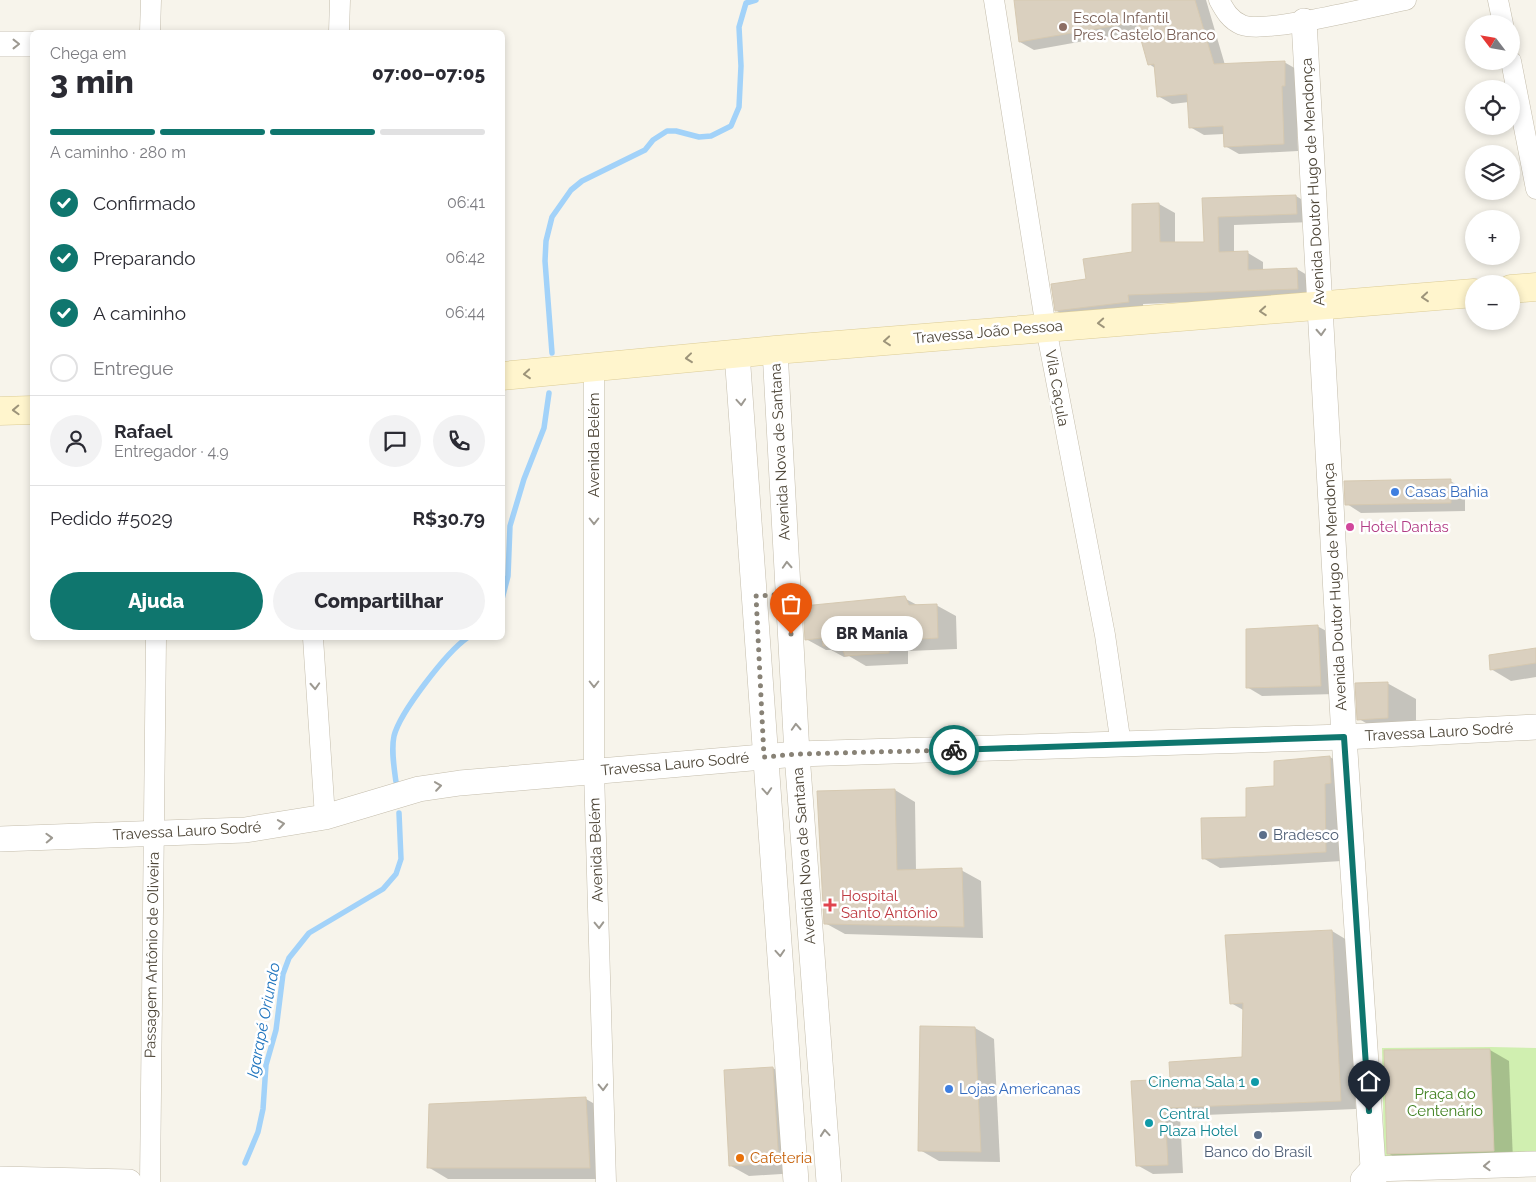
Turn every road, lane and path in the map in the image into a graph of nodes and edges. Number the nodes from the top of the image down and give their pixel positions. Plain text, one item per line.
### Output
1 (151, 0) edge
2 (340, 0) edge
3 (994, 0) edge
4 (1406, 0) edge
5 (1498, 0) edge
6 (1223, 7) edge
7 (1501, 15) edge
8 (1304, 21) junction
9 (150, 30) edge
10 (339, 30) edge
11 (0, 44) edge
12 (30, 44) edge
13 (1513, 70) edge
14 (1536, 189) edge
15 (1536, 287) edge
16 (1520, 288) edge
17 (1465, 293) edge
18 (1320, 306) junction
19 (1046, 328) junction
20 (775, 350) junction
21 (738, 353) junction
22 (594, 368) junction
23 (505, 376) edge
24 (30, 410) edge
25 (0, 411) edge
26 (788, 594) junction
27 (756, 596) junction
28 (156, 640) edge
29 (313, 640) edge
30 (1536, 726) edge
31 (1344, 737) junction
32 (1121, 745) junction
33 (797, 754) junction
34 (764, 757) junction
35 (594, 771) junction
36 (325, 817) junction
37 (154, 834) junction
38 (0, 839) edge
39 (814, 987) junction
40 (782, 989) junction
41 (819, 1063) junction
42 (788, 1066) junction
43 (1523, 1170) edge
44 (0, 1178) edge
45 (1369, 1178) edge
46 (129, 1182) edge
47 (150, 1182) edge
48 (606, 1182) edge
49 (796, 1182) edge
50 (829, 1182) edge

1 - 9 street
2 - 10 street
3 - 19 street, Vila Caçula
4 - 8 street
5 - 7 street
6 - 8 street
8 - 18 street, Avenida Doutor Hugo de Mendonça
11 -> 12 street
13 - 14 street
15 - 16 main road
17 -> 18 main road, Travessa João Pessoa
18 -> 19 main road, Travessa João Pessoa
18 -> 31 street, Avenida Doutor Hugo de Mendonça
19 -> 20 main road, Travessa João Pessoa
19 - 32 street, Vila Caçula
20 - 21 main road, Travessa João Pessoa
26 -> 20 street, Avenida Nova de Santana
21 -> 22 main road, Travessa João Pessoa
21 -> 27 street, Avenida Nova de Santana
22 -> 23 main road, Travessa João Pessoa
22 -> 35 street, Avenida Belém
24 -> 25 main road
26 - 27 street
33 -> 26 street, Avenida Nova de Santana
27 - 34 street, Avenida Nova de Santana
28 - 37 street, Passagem Antônio de Oliveira
29 -> 36 street
30 - 31 street, Travessa Lauro Sodré
31 - 32 street, Travessa Lauro Sodré
31 - 45 street, Avenida Doutor Hugo de Mendonça
32 - 33 street, Travessa Lauro Sodré
33 - 34 street, Travessa Lauro Sodré
33 - 39 street, Avenida Nova de Santana
34 - 35 street, Travessa Lauro Sodré
34 -> 40 street, Avenida Nova de Santana
36 -> 35 street, Travessa Lauro Sodré
35 -> 48 street, Avenida Belém
37 -> 36 street, Travessa Lauro Sodré
38 -> 37 street, Travessa Lauro Sodré
37 - 47 street, Passagem Antônio de Oliveira
39 - 40 street
39 - 41 street, Avenida Nova de Santana
40 - 42 street, Avenida Nova de Santana
41 - 42 street
50 -> 41 street, Avenida Nova de Santana
42 - 49 street, Avenida Nova de Santana
43 -> 45 street
44 - 46 street

